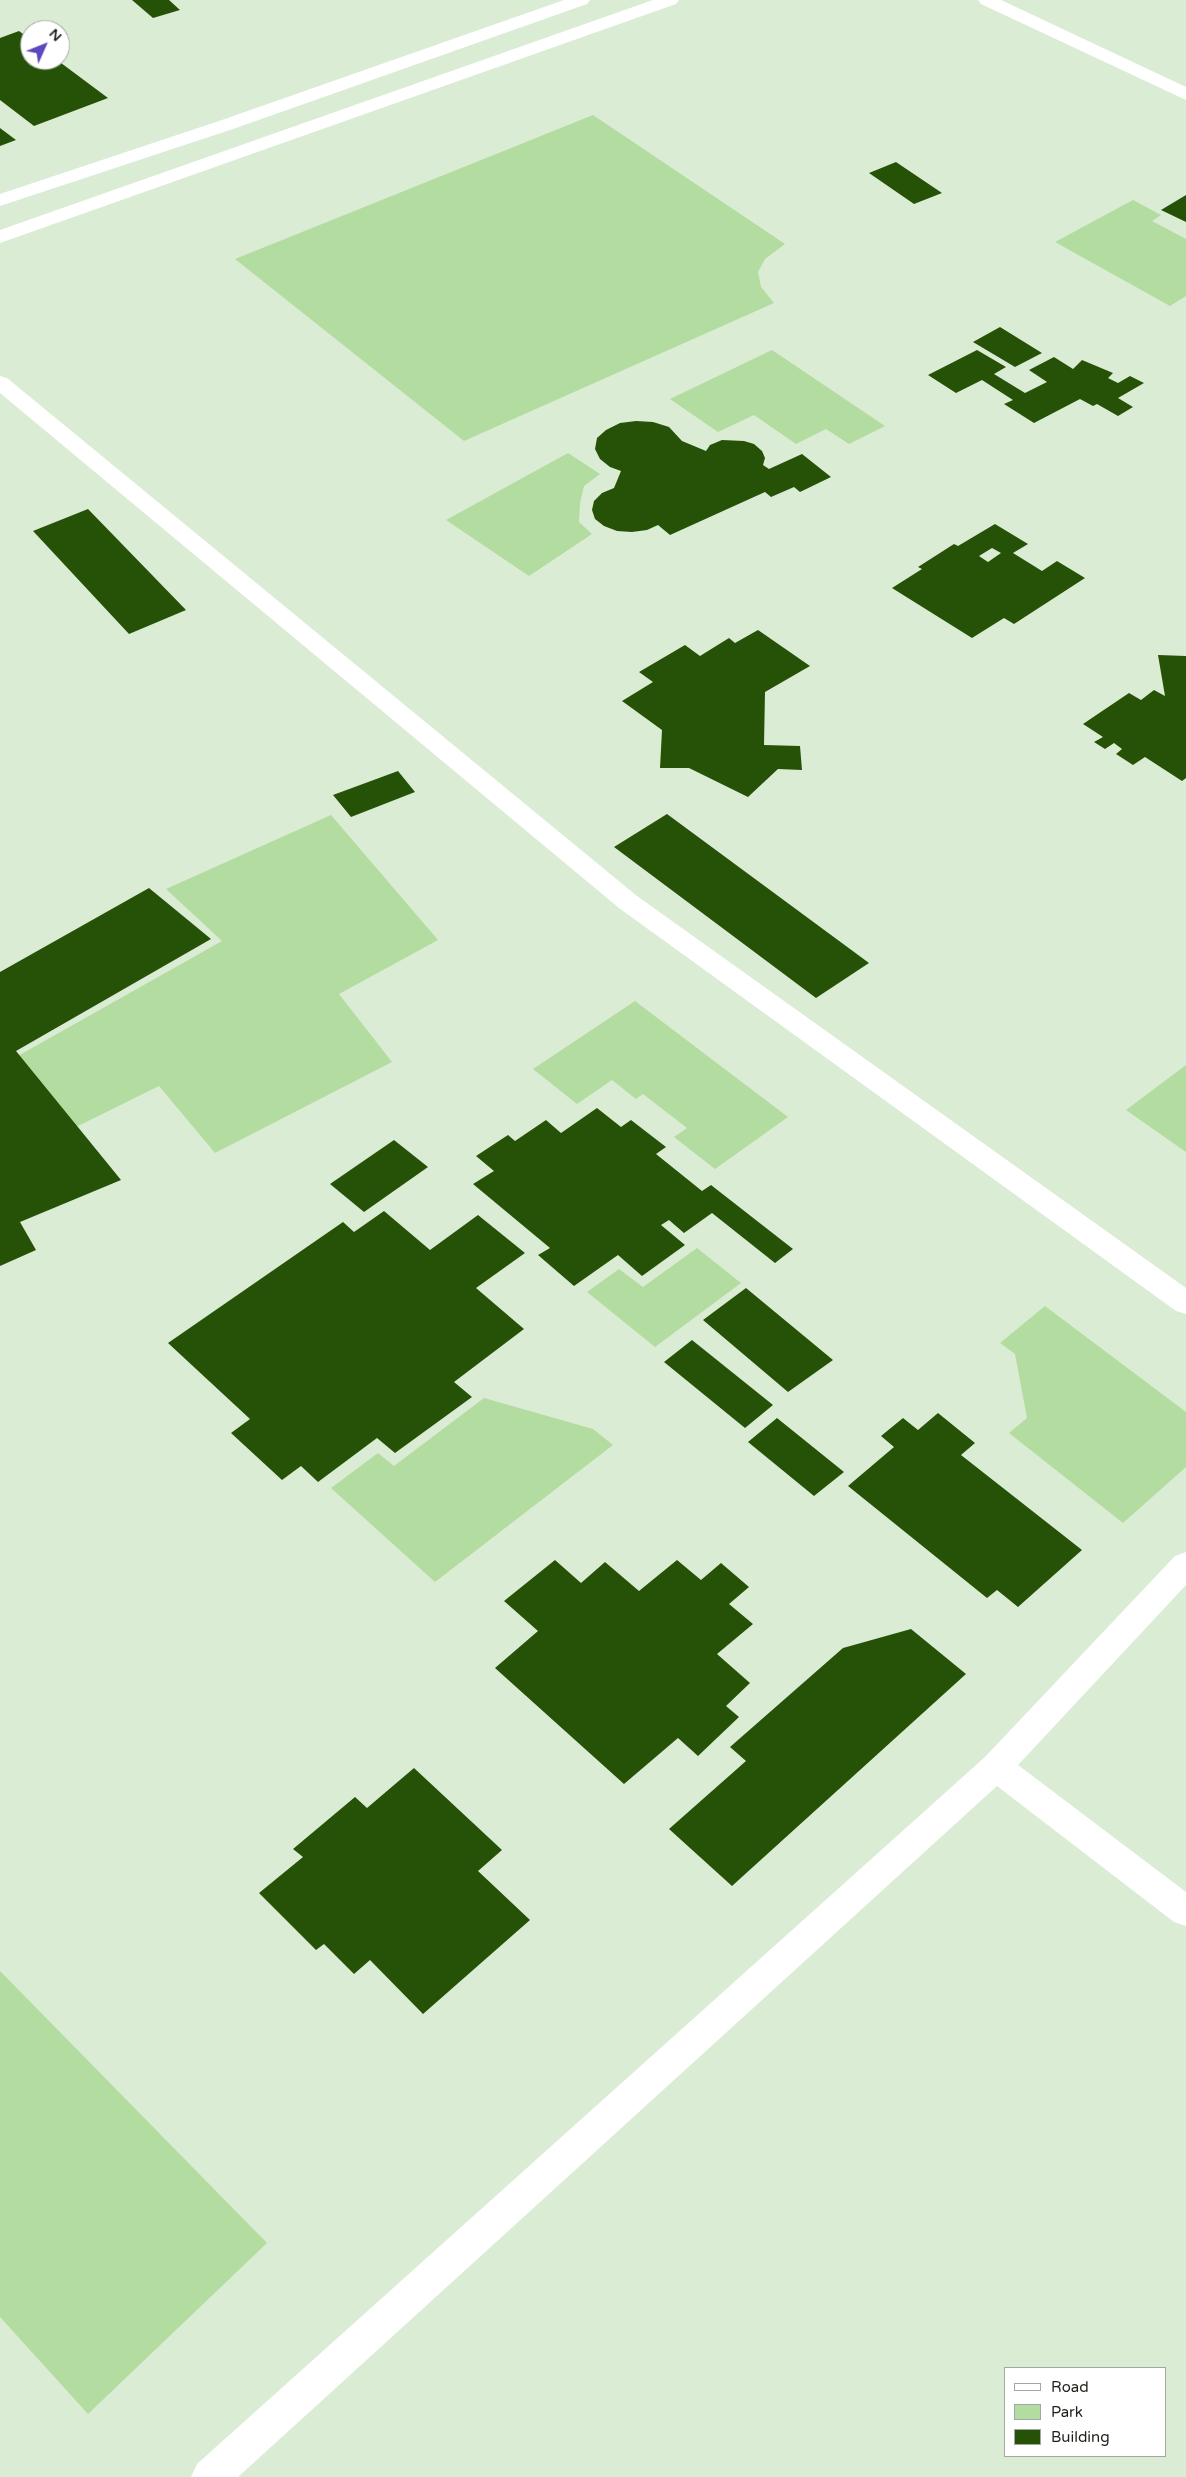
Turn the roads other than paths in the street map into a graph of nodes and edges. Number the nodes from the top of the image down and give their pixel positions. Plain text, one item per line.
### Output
1 (580, 0) edge
2 (670, 0) edge
3 (987, 0) edge
4 (1186, 94) edge
5 (0, 200) edge
6 (0, 236) edge
7 (0, 382) edge
8 (1186, 1303) edge
9 (1186, 1565) edge
10 (996, 1767) junction
11 (1186, 1911) edge
12 (210, 2477) edge

1 - 5 street
2 - 6 street
3 - 4 street
7 - 8 street
9 - 10 street
10 - 11 street
10 - 12 street

